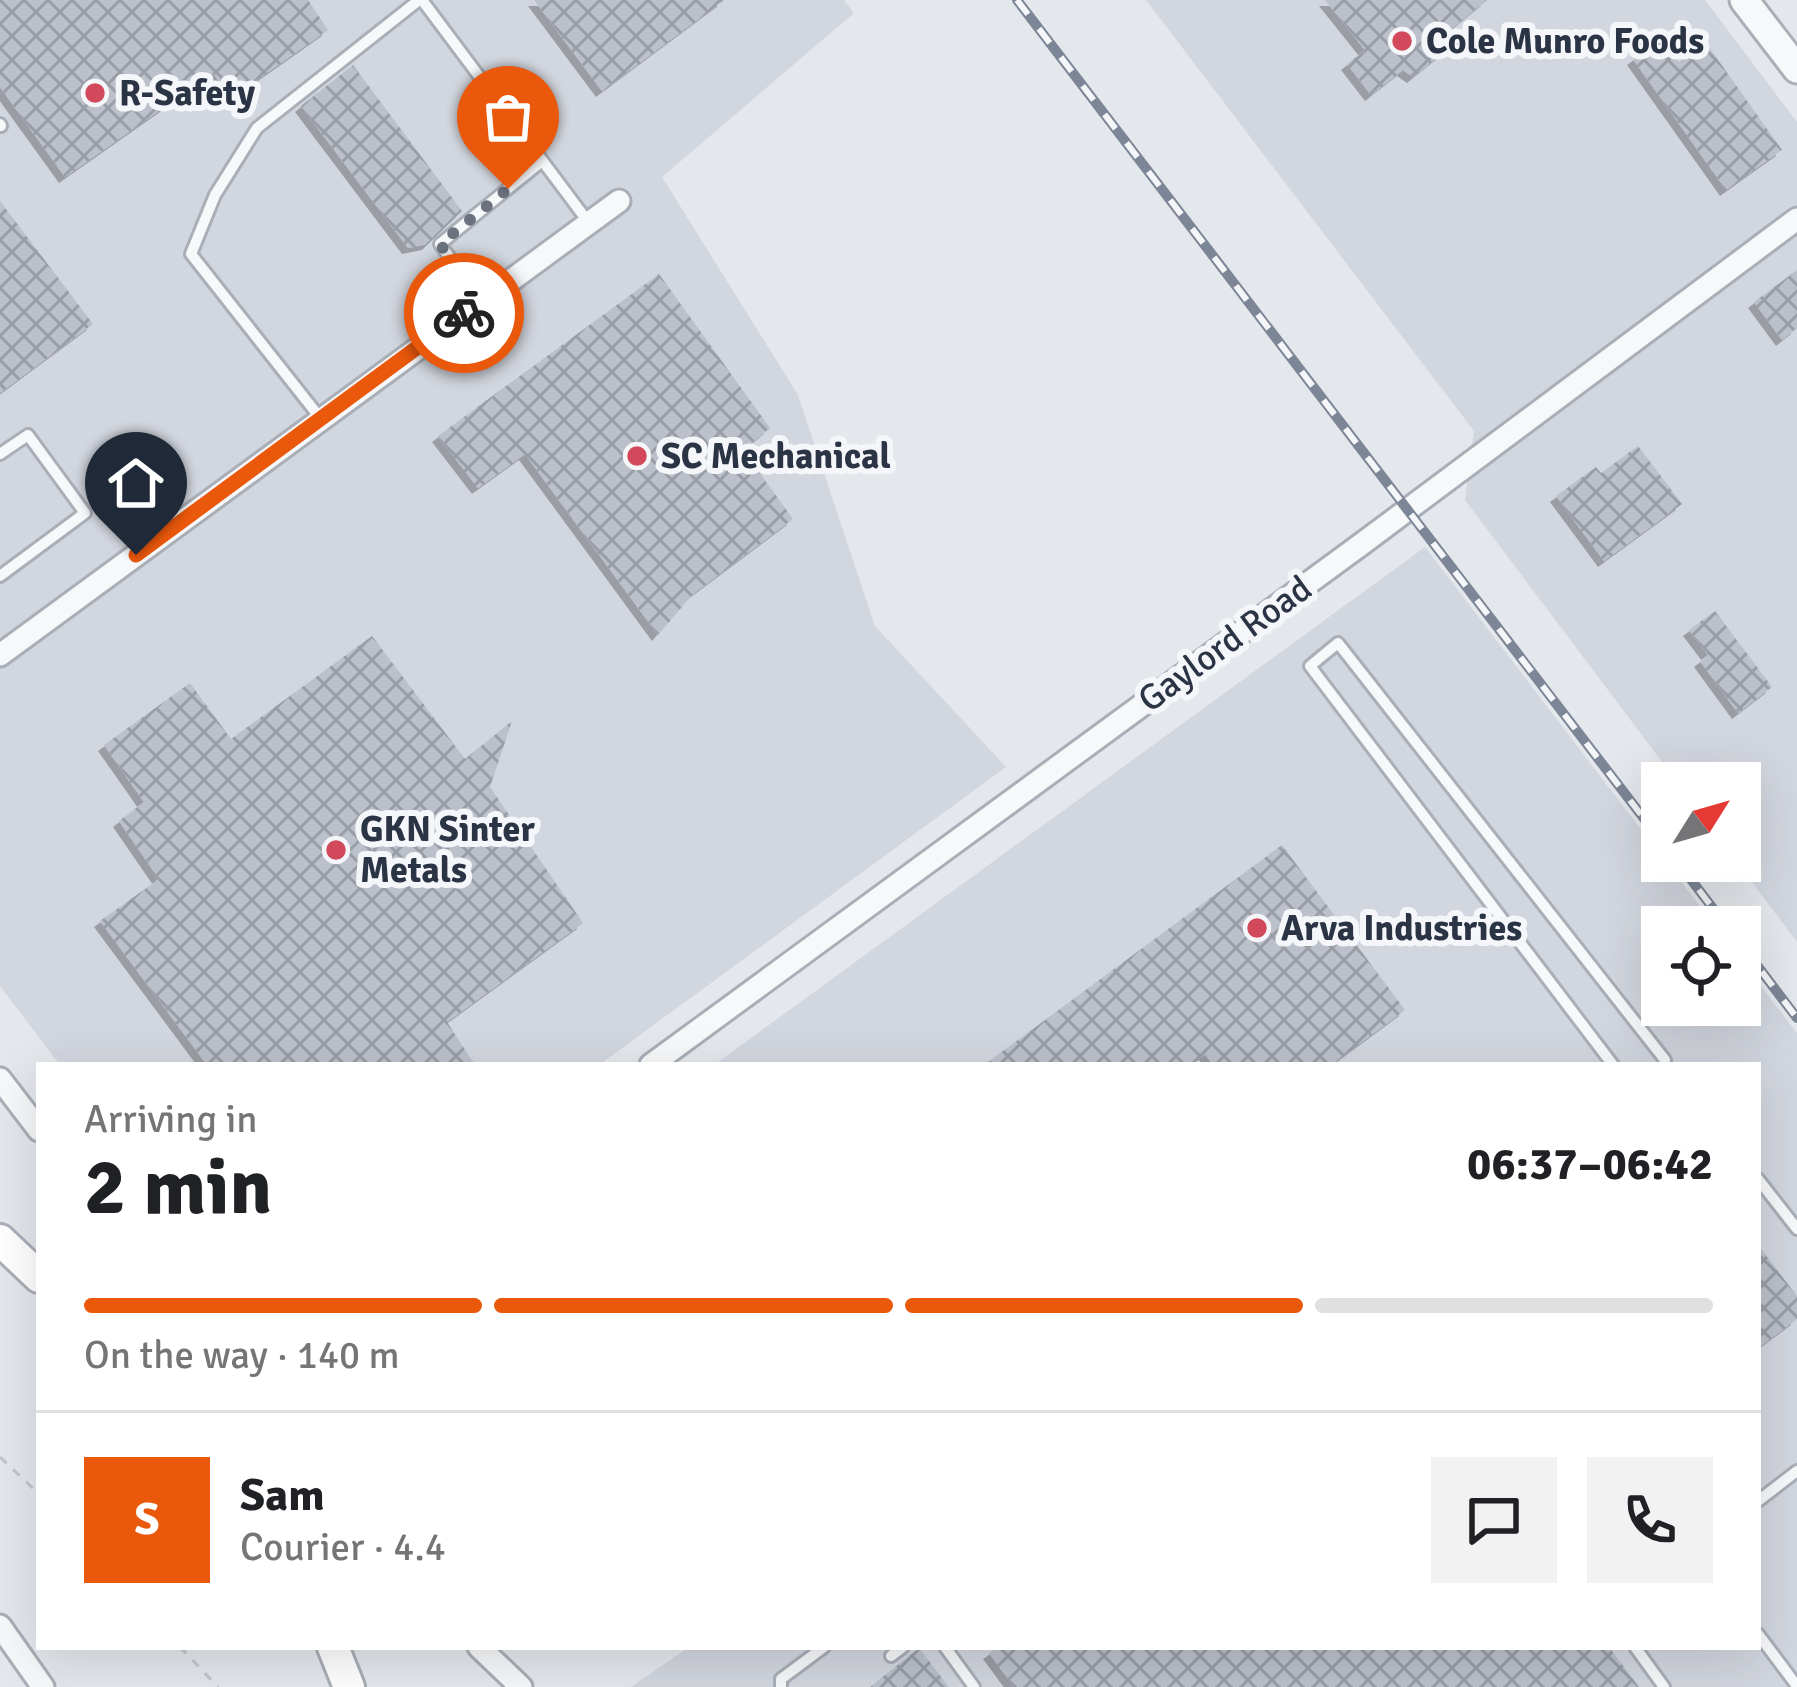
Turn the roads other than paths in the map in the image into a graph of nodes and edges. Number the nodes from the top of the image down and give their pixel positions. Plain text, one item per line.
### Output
1 (420, 0) edge
2 (1744, 0) edge
3 (1797, 70) edge
4 (542, 161) junction
5 (619, 201) dead end
6 (1797, 219) edge
7 (589, 224) junction
8 (481, 301) junction
9 (321, 419) junction
10 (0, 454) edge
11 (0, 576) edge
12 (0, 656) edge
13 (655, 1062) edge
14 (1611, 1062) edge
15 (1663, 1062) edge
16 (0, 1079) edge
17 (36, 1126) edge
18 (1761, 1183) edge
19 (1797, 1229) edge
20 (0, 1240) edge
21 (36, 1274) edge
22 (1797, 1471) edge
23 (1761, 1499) edge
24 (0, 1626) edge
25 (1761, 1638) edge
26 (334, 1650) edge
27 (482, 1650) edge
28 (820, 1650) edge
29 (899, 1650) edge
30 (951, 1650) edge
31 (1637, 1650) edge
32 (891, 1656) dead end
33 (1797, 1686) edge
34 (43, 1687) edge
35 (350, 1687) edge
36 (521, 1687) edge
37 (781, 1687) edge
38 (974, 1687) edge
39 (1664, 1687) edge

1 - 4 lane
1 - 9 lane
2 - 3 street
4 - 7 lane
4 - 8 lane
5 - 7 street
6 - 13 street, Gaylord Road
7 - 8 street
8 - 9 street
9 - 12 street
10 - 11 lane
14 - 15 lane
16 - 17 street
18 - 19 lane
20 - 21 main road
22 - 23 lane
24 - 34 street
25 - 33 lane
26 - 35 main road
27 - 36 street
28 - 37 lane
29 - 32 lane
30 - 38 lane
31 - 39 lane

